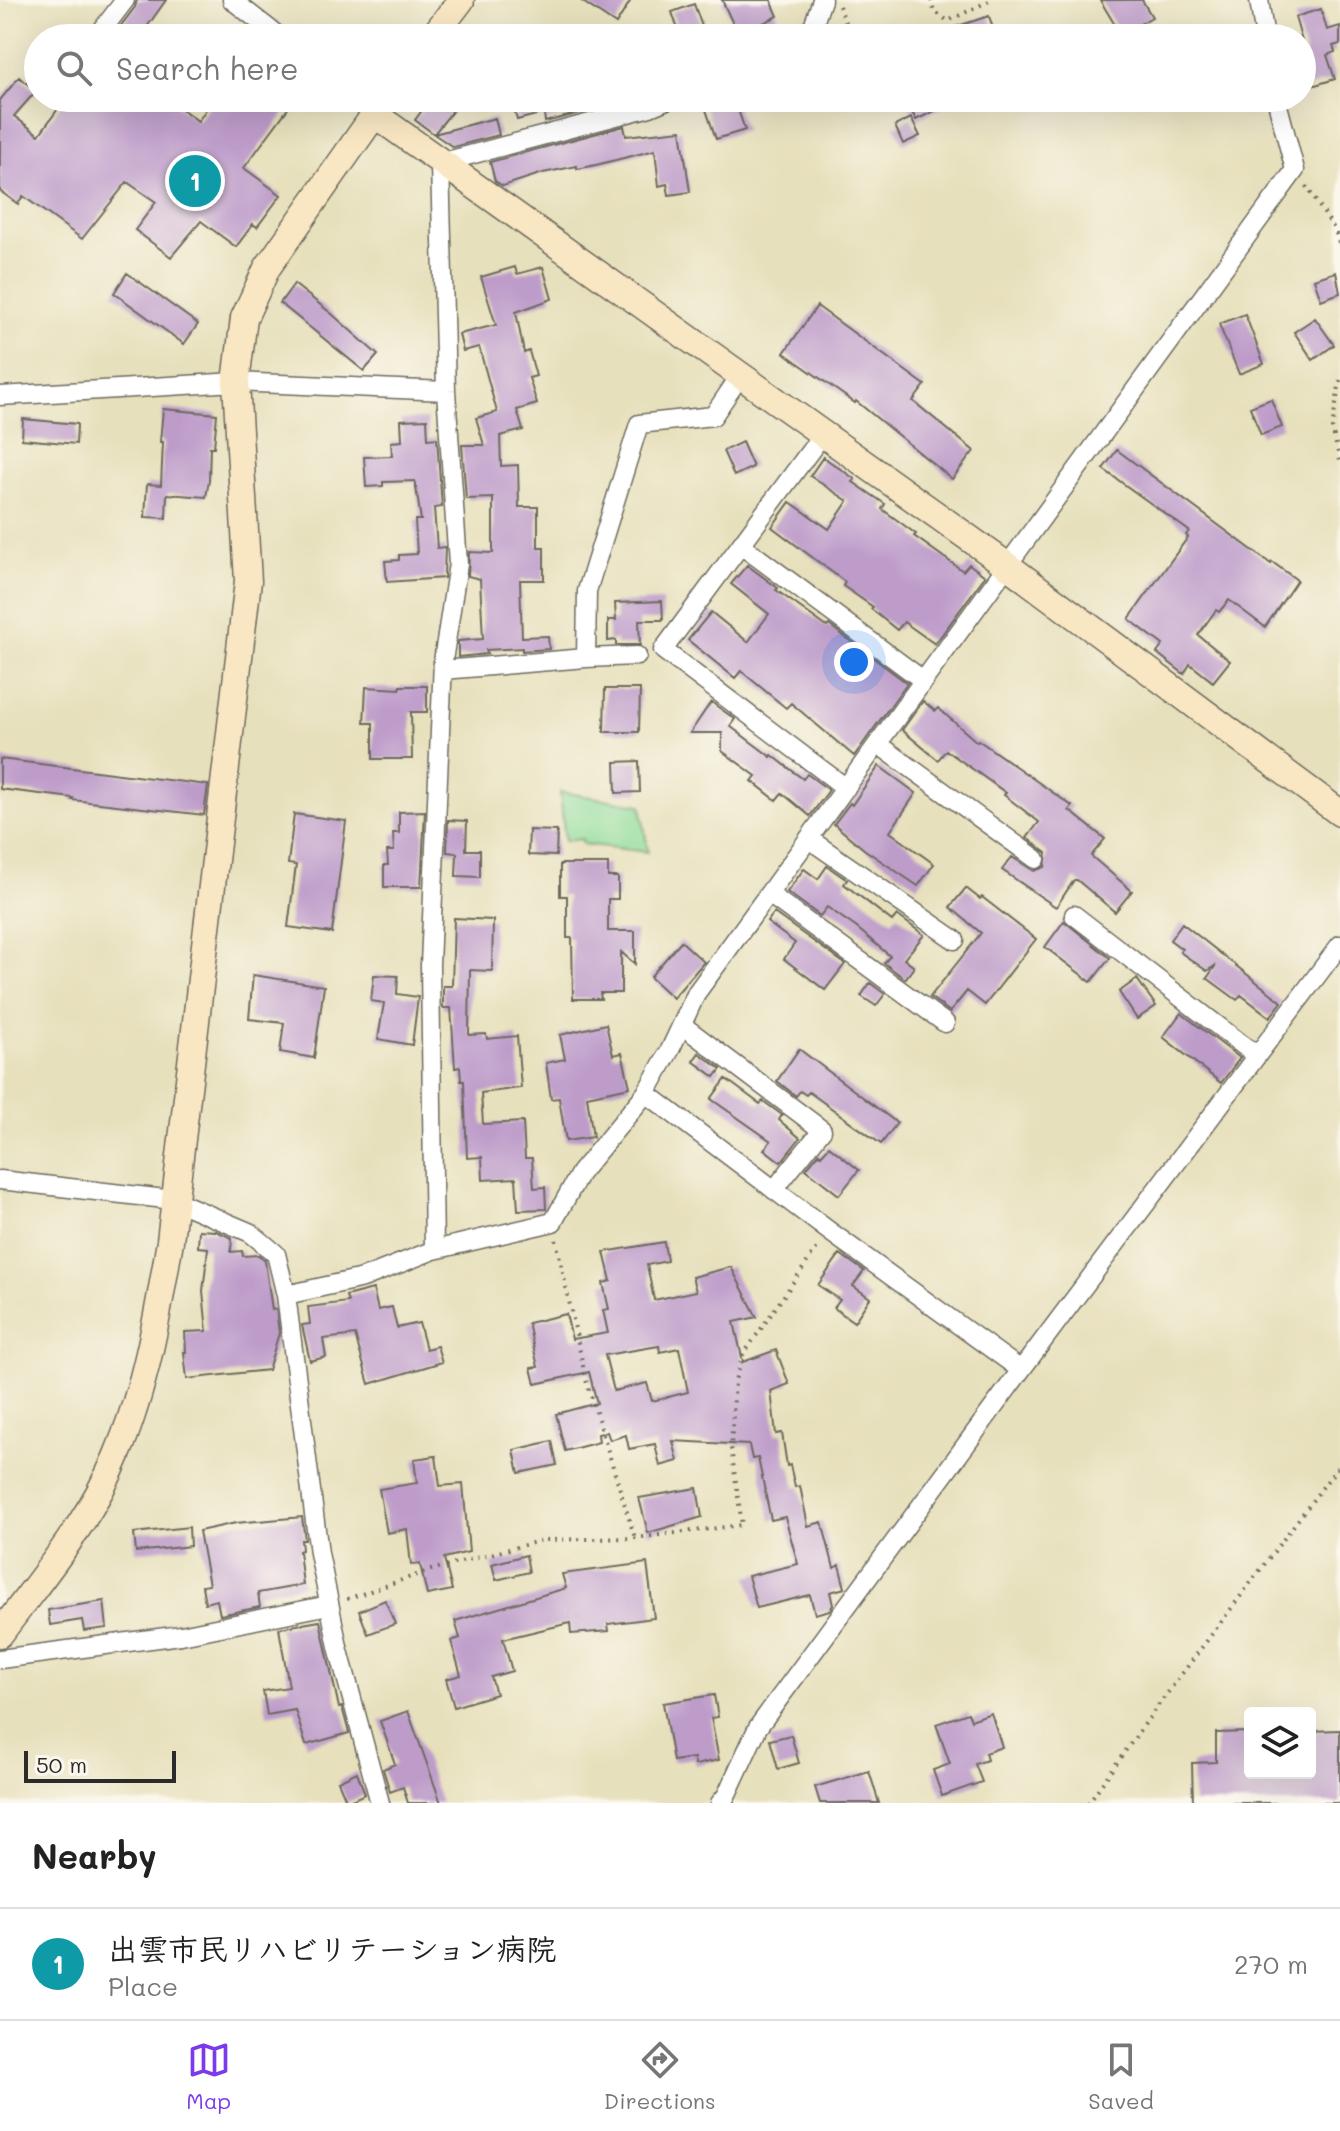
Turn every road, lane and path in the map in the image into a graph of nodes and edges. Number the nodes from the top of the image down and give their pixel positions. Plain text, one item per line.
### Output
1 (125, 0) edge
2 (232, 0) edge
3 (461, 0) edge
4 (822, 0) edge
5 (837, 0) edge
6 (931, 0) edge
7 (991, 0) edge
8 (1259, 0) edge
9 (107, 24) edge
10 (263, 24) edge
11 (443, 24) edge
12 (814, 24) edge
13 (846, 24) edge
14 (1263, 24) edge
15 (366, 112) edge
16 (382, 112) edge
17 (631, 112) edge
18 (1280, 112) edge
19 (440, 163) junction
20 (1295, 170) junction
21 (1340, 246) edge
22 (740, 376) junction
23 (1340, 380) edge
24 (236, 382) junction
25 (446, 391) junction
26 (0, 396) edge
27 (822, 435) junction
28 (1340, 461) edge
29 (741, 545) junction
30 (1008, 566) junction
31 (637, 656) dead end
32 (586, 658) junction
33 (443, 670) junction
34 (924, 681) junction
35 (878, 744) junction
36 (846, 788) junction
37 (1340, 813) edge
38 (809, 839) junction
39 (1036, 859) dead end
40 (769, 894) junction
41 (1074, 915) dead end
42 (955, 940) dead end
43 (1340, 945) edge
44 (945, 1023) dead end
45 (682, 1025) junction
46 (1257, 1056) junction
47 (646, 1093) junction
48 (0, 1180) edge
49 (774, 1190) junction
50 (174, 1200) junction
51 (553, 1222) junction
52 (829, 1231) junction
53 (434, 1250) junction
54 (286, 1295) junction
55 (1021, 1370) junction
56 (1340, 1464) edge
57 (635, 1538) junction
58 (329, 1605) junction
59 (0, 1634) edge
60 (0, 1659) edge
61 (380, 1803) edge
62 (720, 1803) edge
63 (1088, 1803) edge

1 - 9 street
2 - 10 street
3 - 11 street
4 - 12 street
5 - 13 path
6 - 7 path
8 - 14 street
15 - 24 street
16 - 19 street
17 - 19 street
18 - 20 street
19 - 22 street
19 - 25 street
20 - 21 path
20 - 30 street
22 - 27 street
22 - 32 street
23 - 28 path
24 - 25 street
24 - 26 street
24 - 50 street
25 - 33 street
27 - 29 street
27 - 30 street
29 - 34 street
29 - 36 street
30 - 34 street
30 - 37 street
31 - 32 street
32 - 33 street
33 - 53 street
34 - 35 street
35 - 36 street
35 - 39 street
36 - 38 street
38 - 40 street
38 - 42 street
40 - 44 street
40 - 45 street
41 - 46 street
43 - 46 street
45 - 47 street
45 - 49 street
46 - 55 street
47 - 49 street
47 - 51 street
48 - 50 street
49 - 52 street
50 - 54 street
50 - 59 street
51 - 53 street
51 - 57 path
52 - 55 street
52 - 57 path
53 - 54 street
54 - 58 street
55 - 62 street
56 - 63 path
57 - 58 path
58 - 60 street
58 - 61 street

